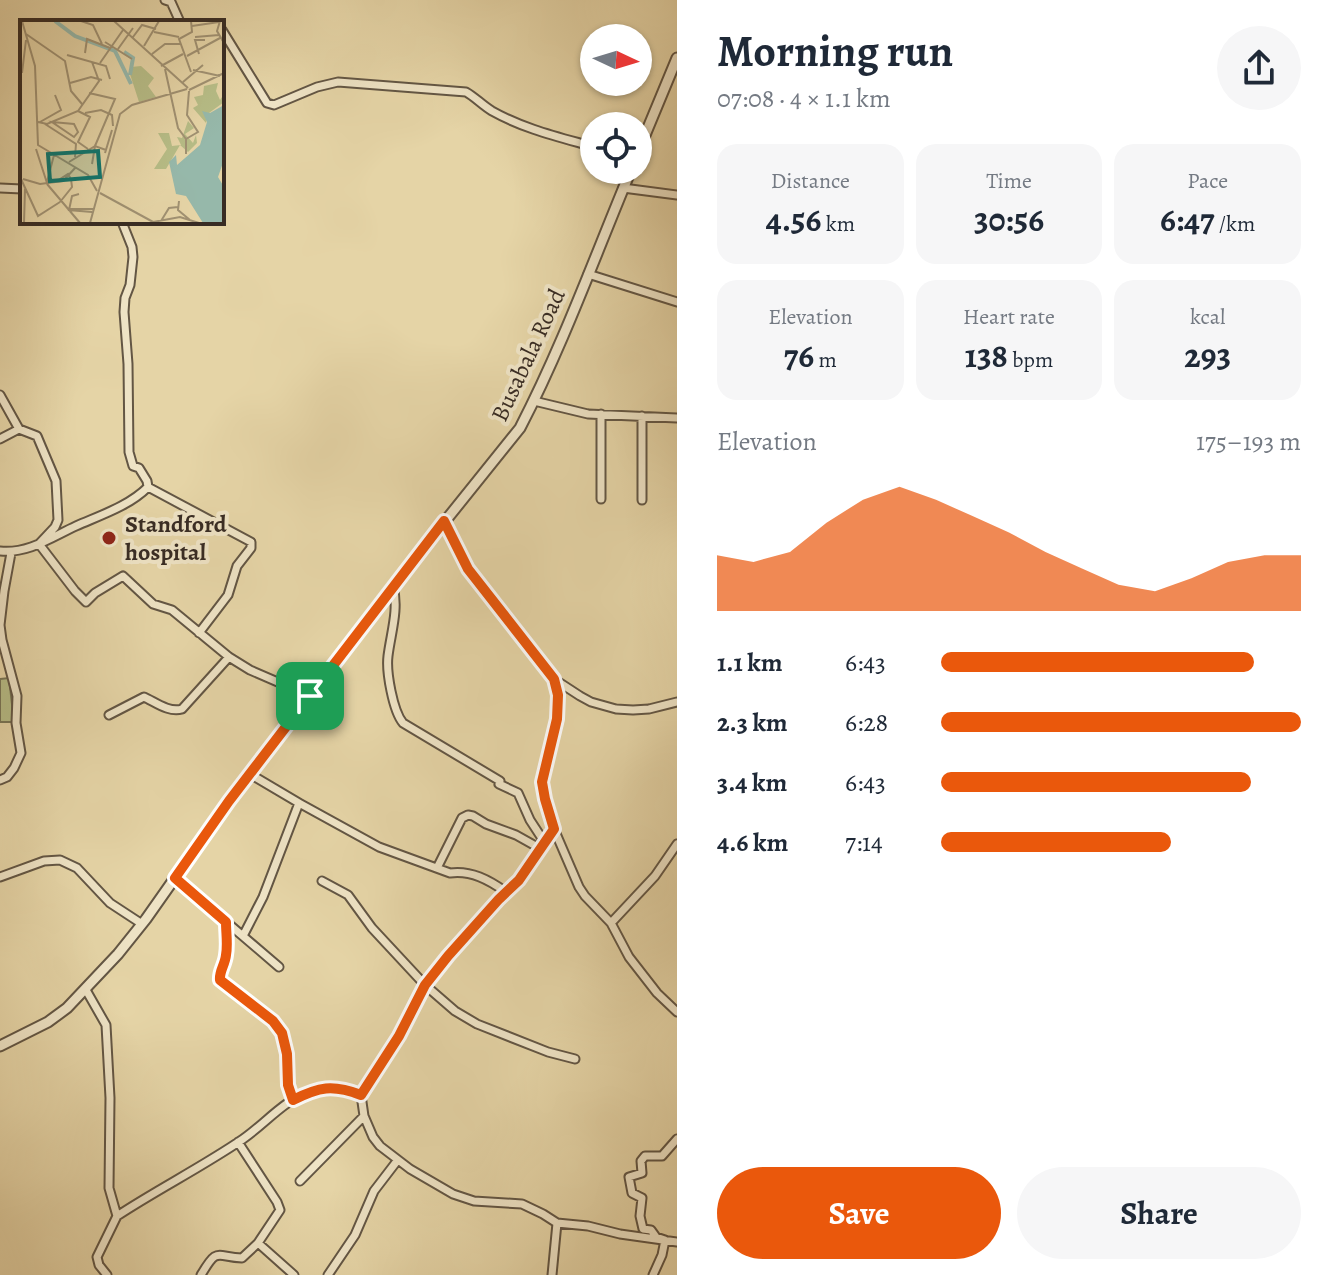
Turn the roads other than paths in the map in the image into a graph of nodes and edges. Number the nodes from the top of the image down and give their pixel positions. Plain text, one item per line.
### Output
1 (165, 0) edge
2 (179, 20) edge
3 (224, 33) edge
4 (677, 58) edge
5 (652, 118) edge
6 (580, 143) edge
7 (625, 184) edge
8 (0, 188) edge
9 (623, 188) junction
10 (20, 189) edge
11 (677, 195) edge
12 (123, 224) edge
13 (588, 274) junction
14 (677, 302) edge
15 (0, 395) edge
16 (534, 401) junction
17 (601, 414) junction
18 (642, 416) junction
19 (677, 418) edge
20 (19, 429) junction
21 (0, 439) edge
22 (148, 487) junction
23 (601, 499) dead end
24 (642, 500) dead end
25 (444, 521) junction
26 (39, 544) junction
27 (0, 551) edge
28 (11, 553) junction
29 (393, 586) junction
30 (199, 633) junction
31 (229, 657) junction
32 (554, 679) junction
33 (310, 696) junction
34 (677, 702) edge
35 (109, 715) dead end
36 (250, 774) junction
37 (0, 780) edge
38 (299, 803) junction
39 (554, 829) junction
40 (677, 844) edge
41 (543, 846) junction
42 (437, 868) junction
43 (0, 877) edge
44 (175, 878) junction
45 (322, 881) dead end
46 (506, 892) junction
47 (226, 922) junction
48 (611, 923) junction
49 (142, 924) junction
50 (243, 936) junction
51 (279, 967) dead end
52 (425, 985) junction
53 (86, 990) junction
54 (677, 1012) edge
55 (0, 1046) edge
56 (575, 1059) dead end
57 (361, 1095) junction
58 (293, 1100) junction
59 (364, 1116) junction
60 (677, 1139) edge
61 (238, 1142) junction
62 (397, 1161) junction
63 (300, 1181) dead end
64 (117, 1216) junction
65 (557, 1223) junction
66 (665, 1240) junction
67 (677, 1242) edge
68 (258, 1243) junction
69 (107, 1275) edge
70 (201, 1275) edge
71 (294, 1275) edge
72 (328, 1275) edge
73 (552, 1275) edge
74 (653, 1275) edge

1 - 2 street
3 - 6 street
4 - 5 street
7 - 9 street, Busabala Road
8 - 10 street
9 - 11 street
9 - 13 street, Busabala Road
12 - 22 street
13 - 14 street
13 - 16 street, Busabala Road
15 - 20 street
16 - 17 street
16 - 25 street, Busabala Road
17 - 18 street
17 - 23 street
18 - 19 street
18 - 24 street
20 - 21 street
20 - 26 street
22 - 26 street
22 - 30 street
25 - 29 street, Busabala Road
25 - 32 street
26 - 28 street
26 - 30 street
27 - 28 street
28 - 37 street
29 - 33 street, Busabala Road
29 - 41 street
30 - 31 street
31 - 33 street
31 - 35 street
32 - 34 street
32 - 39 street
33 - 36 street, Busabala Road
36 - 38 street
36 - 44 street, Busabala Road
38 - 42 street
38 - 50 street
39 - 41 street
39 - 48 street
40 - 48 street
41 - 42 street
41 - 46 street
42 - 46 street
43 - 49 street
44 - 47 street
44 - 49 street, Busabala Road
45 - 52 street
46 - 52 street
47 - 50 street
47 - 58 street
48 - 54 street
49 - 53 street, Busabala Road
50 - 51 street
52 - 56 street
52 - 57 street
53 - 55 street, Busabala Road
53 - 64 street
57 - 58 street
57 - 59 street
58 - 61 street
59 - 62 street
59 - 63 street
60 - 66 street
61 - 64 street
61 - 68 street
62 - 65 street
62 - 72 street
64 - 69 street
65 - 66 street
65 - 73 street
66 - 67 street
66 - 74 street
68 - 70 street
68 - 71 street

